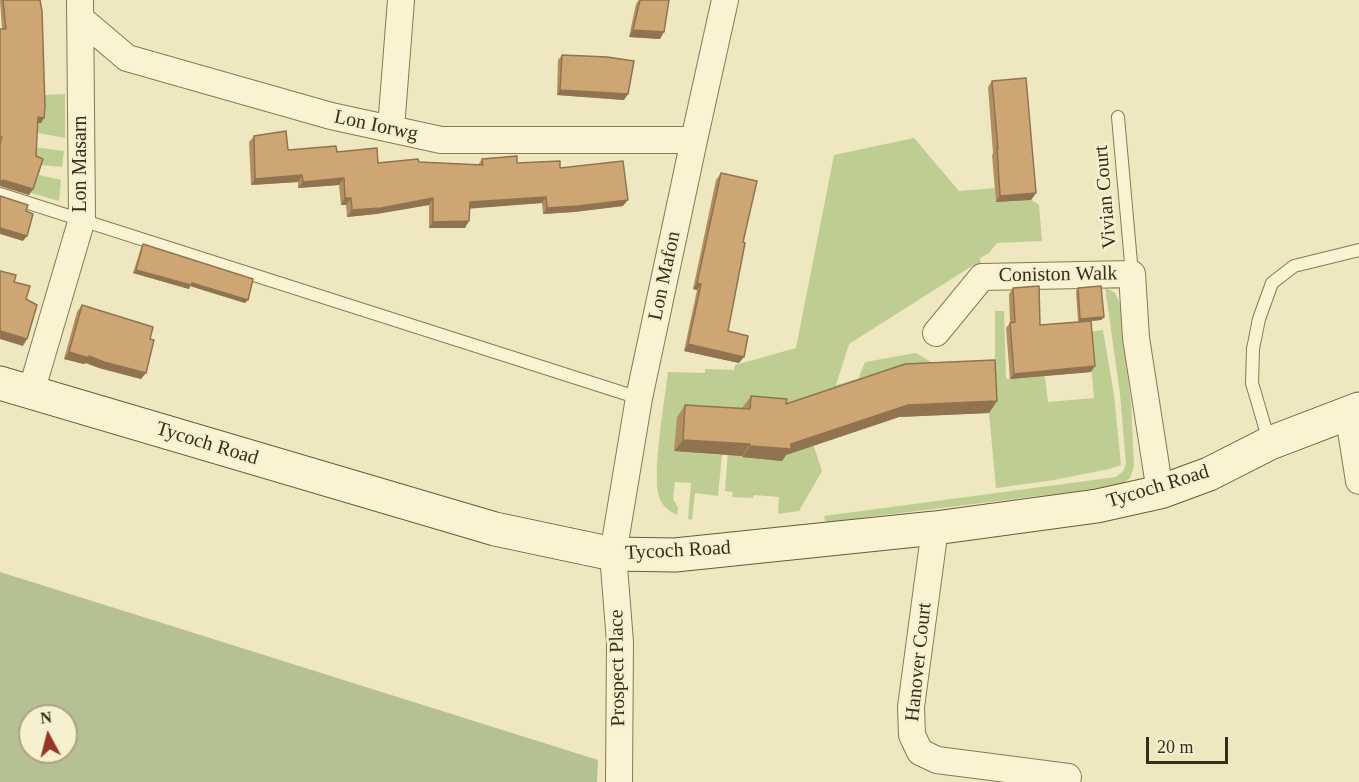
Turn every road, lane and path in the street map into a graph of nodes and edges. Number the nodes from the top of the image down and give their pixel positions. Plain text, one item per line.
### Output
1 (401, 0) edge
2 (725, 0) edge
3 (80, 10) edge
4 (1118, 117) dead end
5 (391, 128) junction
6 (694, 140) junction
7 (0, 194) edge
8 (82, 219) junction
9 (1359, 250) edge
10 (1132, 274) junction
11 (936, 333) dead end
12 (0, 382) edge
13 (31, 392) junction
14 (639, 398) junction
15 (1353, 410) edge
16 (1270, 443) junction
17 (1359, 481) edge
18 (1160, 492) junction
19 (935, 528) junction
20 (613, 554) junction
21 (1068, 777) dead end
22 (619, 782) edge

1 - 5 street
2 - 6 street, Lon Mafon
3 - 5 street, Lon Iorwg
3 - 8 street, Lon Masarn
4 - 10 lane, Vivian Court
5 - 6 street, Lon Iorwg
6 - 14 street, Lon Mafon
7 - 8 lane
8 - 13 street, Lon Masarn
8 - 14 lane
9 - 16 lane
10 - 11 street, Coniston Walk
10 - 18 street, Coniston Walk
12 - 13 street, Tycoch Road
13 - 20 street, Tycoch Road
14 - 20 street, Lon Mafon
15 - 16 street, Tycoch Road
15 - 17 street
16 - 18 street, Tycoch Road
18 - 19 street, Tycoch Road
19 - 20 street, Tycoch Road
19 - 21 street, Hanover Court
20 - 22 street, Prospect Place

